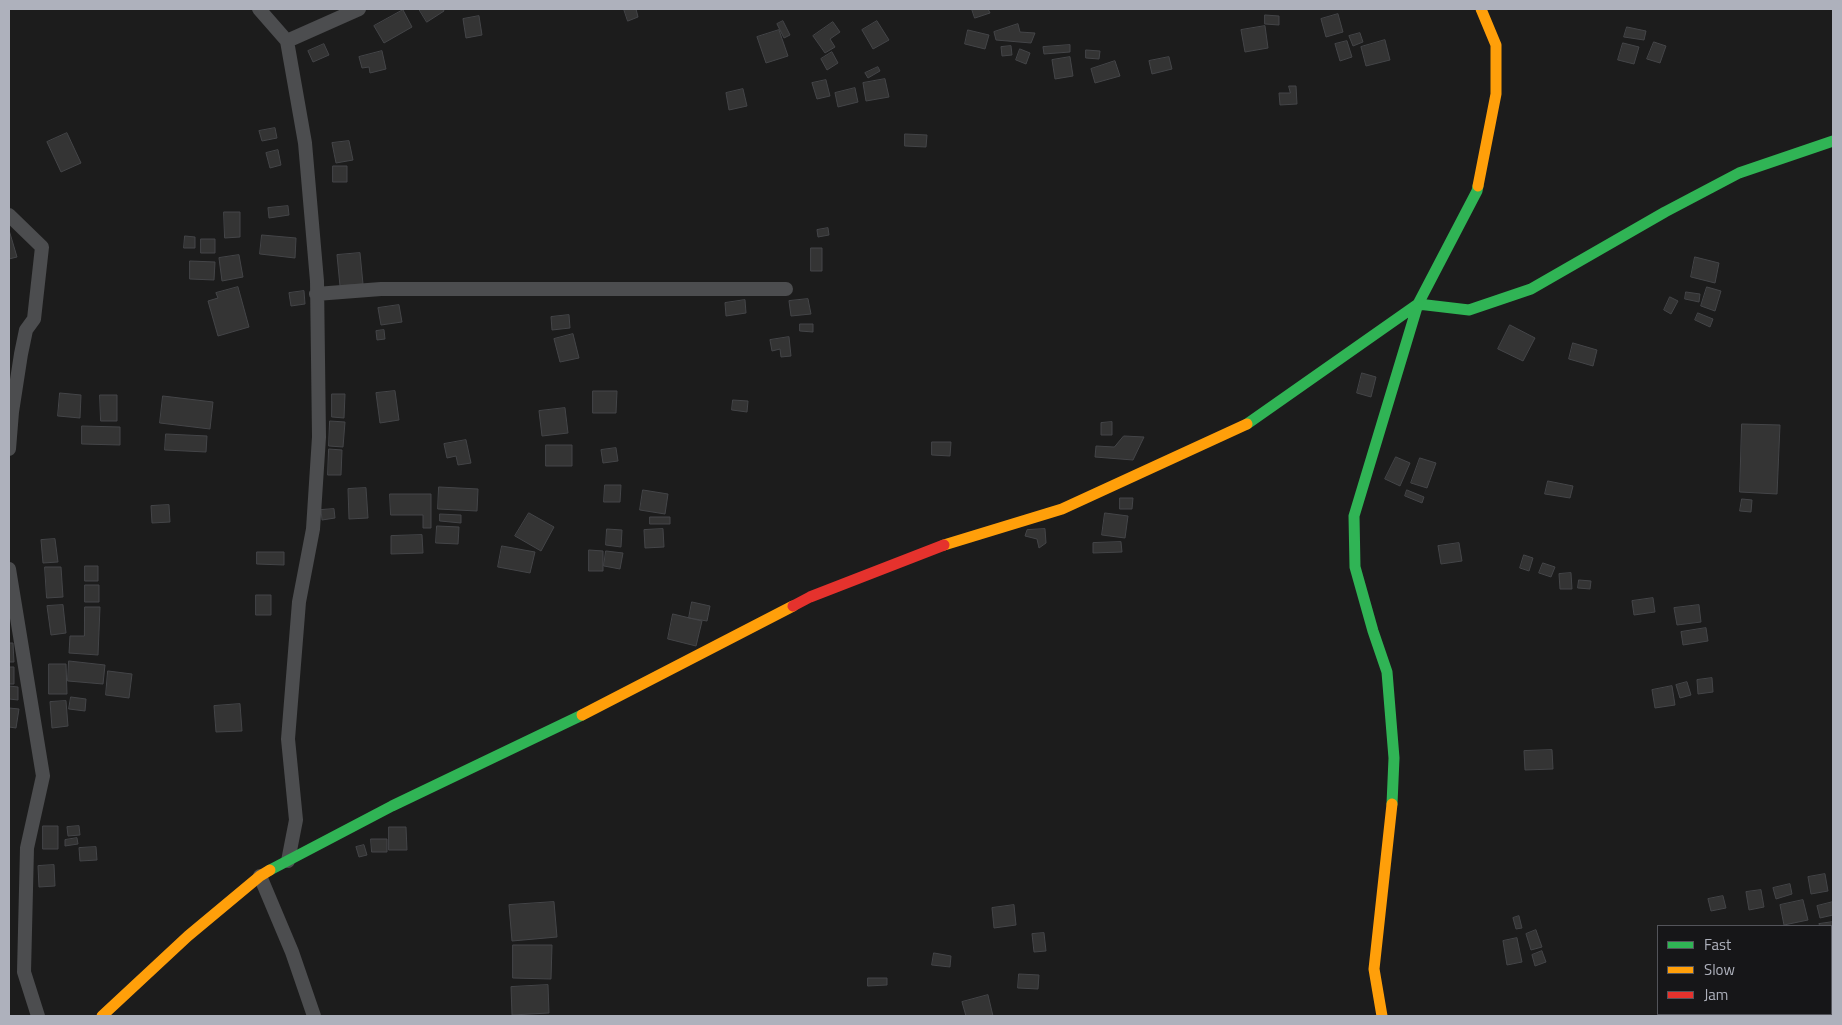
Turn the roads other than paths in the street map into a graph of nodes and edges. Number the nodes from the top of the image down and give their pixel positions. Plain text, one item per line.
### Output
1 (259, 9) edge
2 (359, 9) edge
3 (1482, 9) edge
4 (286, 41) junction
5 (1833, 141) edge
6 (9, 215) edge
7 (786, 289) dead end
8 (316, 294) junction
9 (1418, 304) junction
10 (9, 449) edge
11 (9, 568) edge
12 (288, 861) junction
13 (260, 876) junction
14 (38, 1016) edge
15 (102, 1016) edge
16 (314, 1016) edge
17 (1382, 1016) edge

1 - 4 street
2 - 4 street
3 - 9 street
4 - 8 street
5 - 9 street
6 - 10 street
7 - 8 street
8 - 12 street
9 - 12 street
9 - 17 street
11 - 14 street
12 - 13 street
13 - 15 street
13 - 16 street

